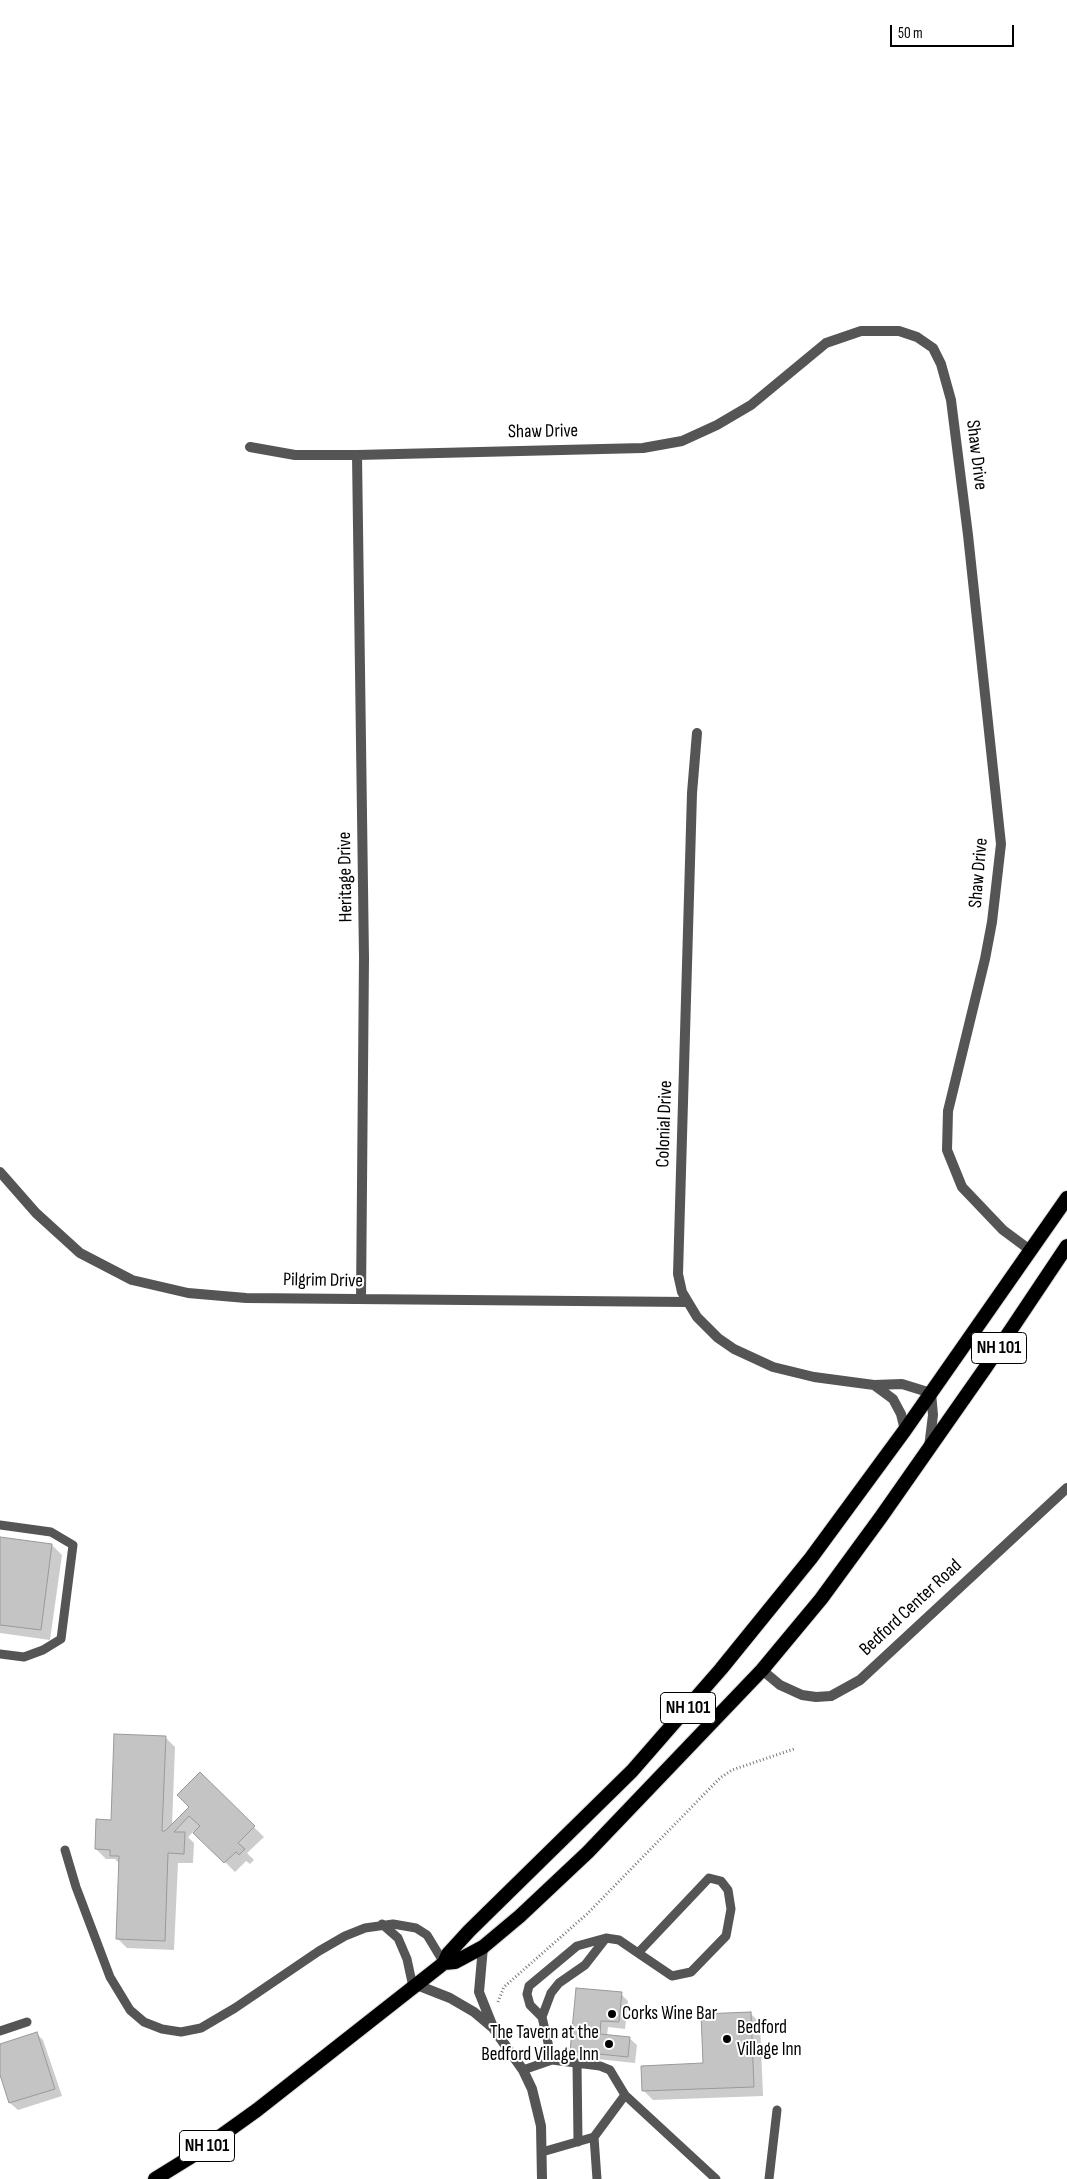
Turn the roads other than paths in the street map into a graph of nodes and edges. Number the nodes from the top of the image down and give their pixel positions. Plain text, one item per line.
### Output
1 (250, 447) dead end
2 (357, 455) junction
3 (697, 733) dead end
4 (0, 1172) edge
5 (1067, 1198) edge
6 (1067, 1246) edge
7 (1030, 1250) junction
8 (362, 1299) junction
9 (687, 1302) junction
10 (874, 1385) junction
11 (931, 1393) junction
12 (905, 1430) junction
13 (929, 1448) junction
14 (1067, 1488) edge
15 (0, 1525) edge
16 (0, 1654) edge
17 (762, 1670) junction
18 (65, 1850) dead end
19 (382, 1924) junction
20 (606, 1938) junction
21 (483, 1947) junction
22 (638, 1952) junction
23 (444, 1963) junction
24 (415, 1986) junction
25 (542, 2017) junction
26 (27, 2022) dead end
27 (493, 2028) junction
28 (0, 2031) edge
29 (552, 2060) junction
30 (577, 2063) junction
31 (523, 2070) junction
32 (625, 2095) junction
33 (777, 2110) dead end
34 (594, 2137) junction
35 (578, 2142) junction
36 (542, 2152) junction
37 (155, 2179) edge
38 (542, 2179) edge
39 (597, 2179) edge
40 (716, 2179) edge
41 (769, 2179) edge

1 - 2 street, Shaw Drive
2 - 7 street, Shaw Drive
2 - 8 street, Heritage Drive
3 - 9 street, Colonial Drive
4 - 8 street, Pilgrim Drive
5 - 7 highway, NH 101
6 - 13 highway, NH 101
7 - 11 highway, NH 101
8 - 9 street, Pilgrim Drive
9 - 10 street, Colonial Drive
10 - 11 street, Colonial Drive
10 - 12 street, Colonial Drive
11 - 12 highway, NH 101
11 - 13 street
12 - 23 highway, NH 101
13 - 17 highway, NH 101
14 - 17 street, Bedford Center Road
15 - 16 lane
17 - 21 highway, NH 101
18 - 19 lane
19 - 23 lane
19 - 24 lane
20 - 22 lane
20 - 25 lane
20 - 25 lane
21 - 23 highway, NH 101
21 - 27 street
22 - 22 lane
23 - 24 highway, NH 101
24 - 27 street
24 - 37 highway, NH 101
25 - 29 lane
26 - 28 lane
27 - 31 street
29 - 30 lane
29 - 31 lane
30 - 32 lane
30 - 35 lane
31 - 36 street
32 - 34 lane
32 - 40 lane
33 - 41 lane
34 - 35 lane
34 - 39 lane
35 - 36 lane
36 - 38 street

